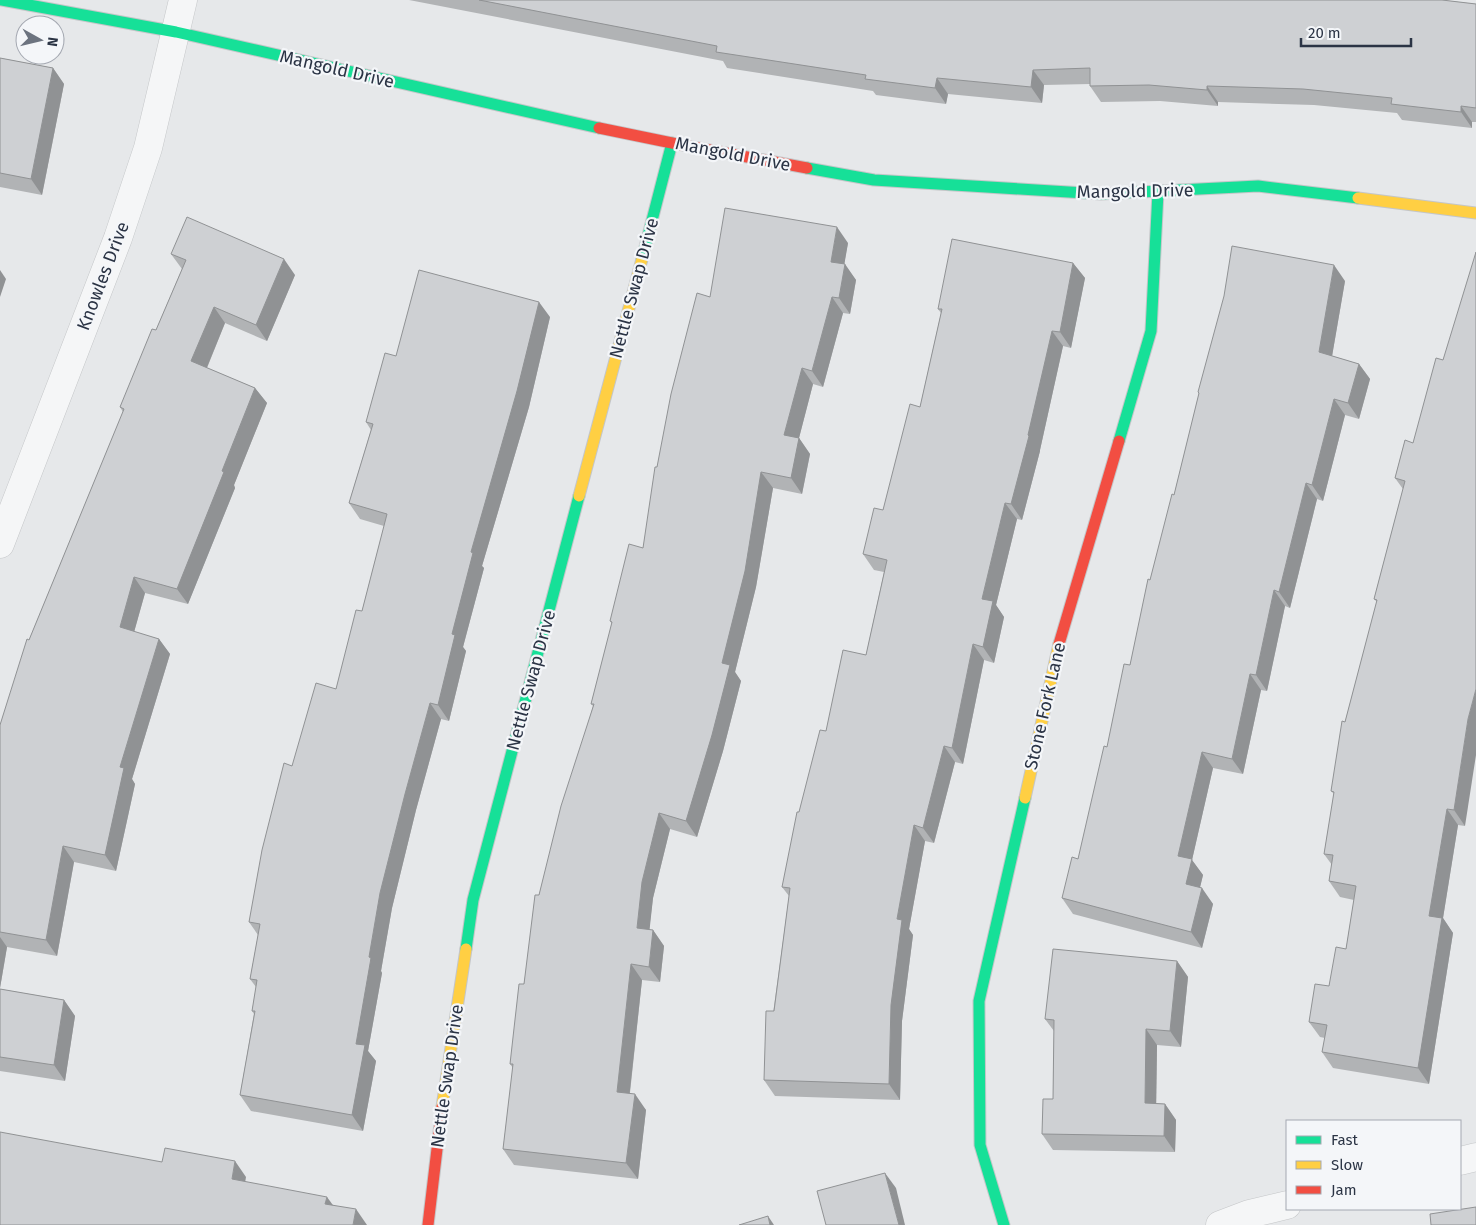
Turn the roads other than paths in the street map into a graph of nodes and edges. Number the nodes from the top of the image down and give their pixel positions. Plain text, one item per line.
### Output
1 (2, 0) edge
2 (183, 0) edge
3 (176, 32) junction
4 (672, 143) junction
5 (1158, 192) junction
6 (1476, 214) edge
7 (0, 544) edge
8 (1476, 1157) edge
9 (1461, 1161) edge
10 (1286, 1205) edge
11 (428, 1225) edge
12 (1004, 1225) edge
13 (1220, 1225) edge

1 - 3 street, Mangold Drive
2 - 3 street, Knowles Drive
3 - 4 street, Mangold Drive
3 - 7 street, Knowles Drive
4 - 5 street, Mangold Drive
4 - 11 street, Nettle Swap Drive
5 - 6 street, Mangold Drive
5 - 12 street, Stone Fork Lane
8 - 9 street
10 - 13 street

